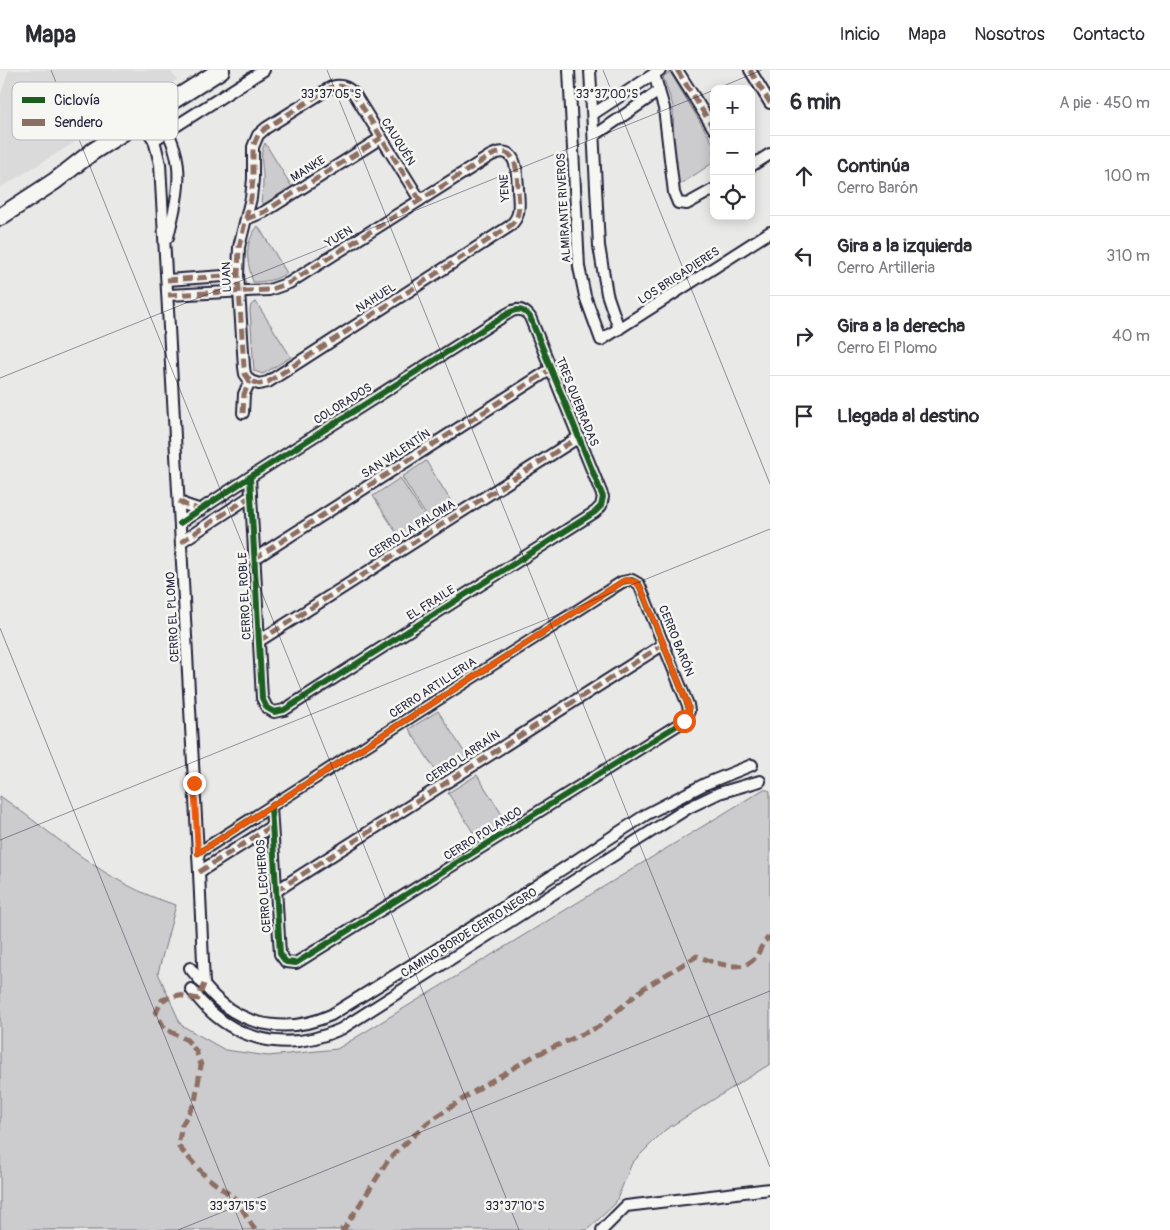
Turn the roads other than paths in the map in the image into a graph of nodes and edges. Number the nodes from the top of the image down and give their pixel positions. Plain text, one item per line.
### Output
1 (221, 70) edge
2 (236, 70) edge
3 (264, 70) edge
4 (569, 70) edge
5 (590, 70) edge
6 (677, 70) edge
7 (750, 70) edge
8 (657, 72) edge
9 (659, 91) junction
10 (770, 103) edge
11 (178, 105) edge
12 (178, 109) edge
13 (178, 113) edge
14 (593, 114) junction
15 (710, 123) edge
16 (594, 136) junction
17 (381, 138) junction
18 (256, 139) joint
19 (130, 140) edge
20 (156, 140) edge
21 (166, 140) edge
22 (508, 153) joint
23 (770, 154) edge
24 (755, 163) edge
25 (710, 192) edge
26 (420, 200) junction
27 (4, 211) edge
28 (246, 219) junction
29 (513, 223) joint
30 (770, 232) edge
31 (165, 248) junction
32 (238, 275) junction
33 (167, 280) junction
34 (240, 292) junction
35 (168, 295) junction
36 (521, 310) joint
37 (619, 329) junction
38 (601, 340) joint
39 (552, 369) junction
40 (250, 380) junction
41 (243, 413) dead end
42 (579, 437) junction
43 (250, 476) junction
44 (251, 496) junction
45 (179, 501) junction
46 (601, 506) joint
47 (201, 510) junction
48 (180, 523) junction
49 (181, 542) junction
50 (254, 559) junction
51 (632, 580) joint
52 (259, 641) junction
53 (664, 644) junction
54 (270, 710) joint
55 (688, 715) joint
56 (271, 807) junction
57 (272, 826) junction
58 (198, 853) junction
59 (199, 872) junction
60 (276, 891) junction
61 (286, 962) joint
62 (190, 968) dead end
63 (204, 984) junction
64 (191, 989) dead end
65 (770, 1189) edge
66 (602, 1230) edge

1 - 11 main road
2 - 12 main road
3 - 13 street
4 - 38 street, ALMIRANTE RIVEROS
5 - 14 street
6 - 15 street
7 - 10 street
8 - 9 street
8 - 14 street
9 - 16 street
9 - 25 street
14 - 16 street
16 - 37 street
17 - 18 street, CAUQUÉN
17 - 26 street, CAUQUÉN
17 - 28 street, MANKE
18 - 28 street, LUAN
19 - 27 main road
20 - 31 street, CERRO EL PLOMO
21 - 31 street, CERRO EL PLOMO
22 - 26 street, YUEN
22 - 29 street, YENE
23 - 24 street
26 - 34 street, YUEN
28 - 32 street, LUAN
29 - 40 street, NAHUEL
30 - 37 street, LOS BRIGADIERES
31 - 33 street, CERRO EL PLOMO
32 - 33 street
32 - 34 street, LUAN
33 - 35 street, CERRO EL PLOMO
34 - 35 street, YUEN
34 - 40 street, LUAN
35 - 45 street, CERRO EL PLOMO
36 - 39 street, TRES QUEBRADAS
36 - 43 street, COLORADOS
37 - 38 street, LOS BRIGADIERES
39 - 42 street, TRES QUEBRADAS
39 - 50 street, SAN VALENTÍN
40 - 41 street
42 - 46 street, TRES QUEBRADAS
42 - 52 street, CERRO LA PALOMA
43 - 44 street, CERRO EL ROBLE
43 - 47 street, COLORADOS
44 - 49 street
44 - 50 street, CERRO EL ROBLE
45 - 47 street
45 - 48 street, CERRO EL PLOMO
46 - 54 street, EL FRAILE
47 - 48 street, COLORADOS
48 - 49 street, CERRO EL PLOMO
49 - 58 street, CERRO EL PLOMO
50 - 52 street, CERRO EL ROBLE
51 - 53 street, CERRO BARÓN
51 - 56 street, CERRO ARTILLERIA
52 - 54 street, CERRO EL ROBLE
53 - 55 street, CERRO BARÓN
53 - 60 street, CERRO LARRAÍN
55 - 61 street, CERRO POLANCO
56 - 57 street, CERRO LECHEROS
56 - 58 street, CERRO ARTILLERIA
57 - 59 street
57 - 60 street, CERRO LECHEROS
58 - 59 street, CERRO EL PLOMO
59 - 63 street, CERRO EL PLOMO
60 - 61 street, CERRO LECHEROS
62 - 63 street, CAMINO BORDE CERRO NEGRO
63 - 64 street, CAMINO BORDE CERRO NEGRO
65 - 66 street

